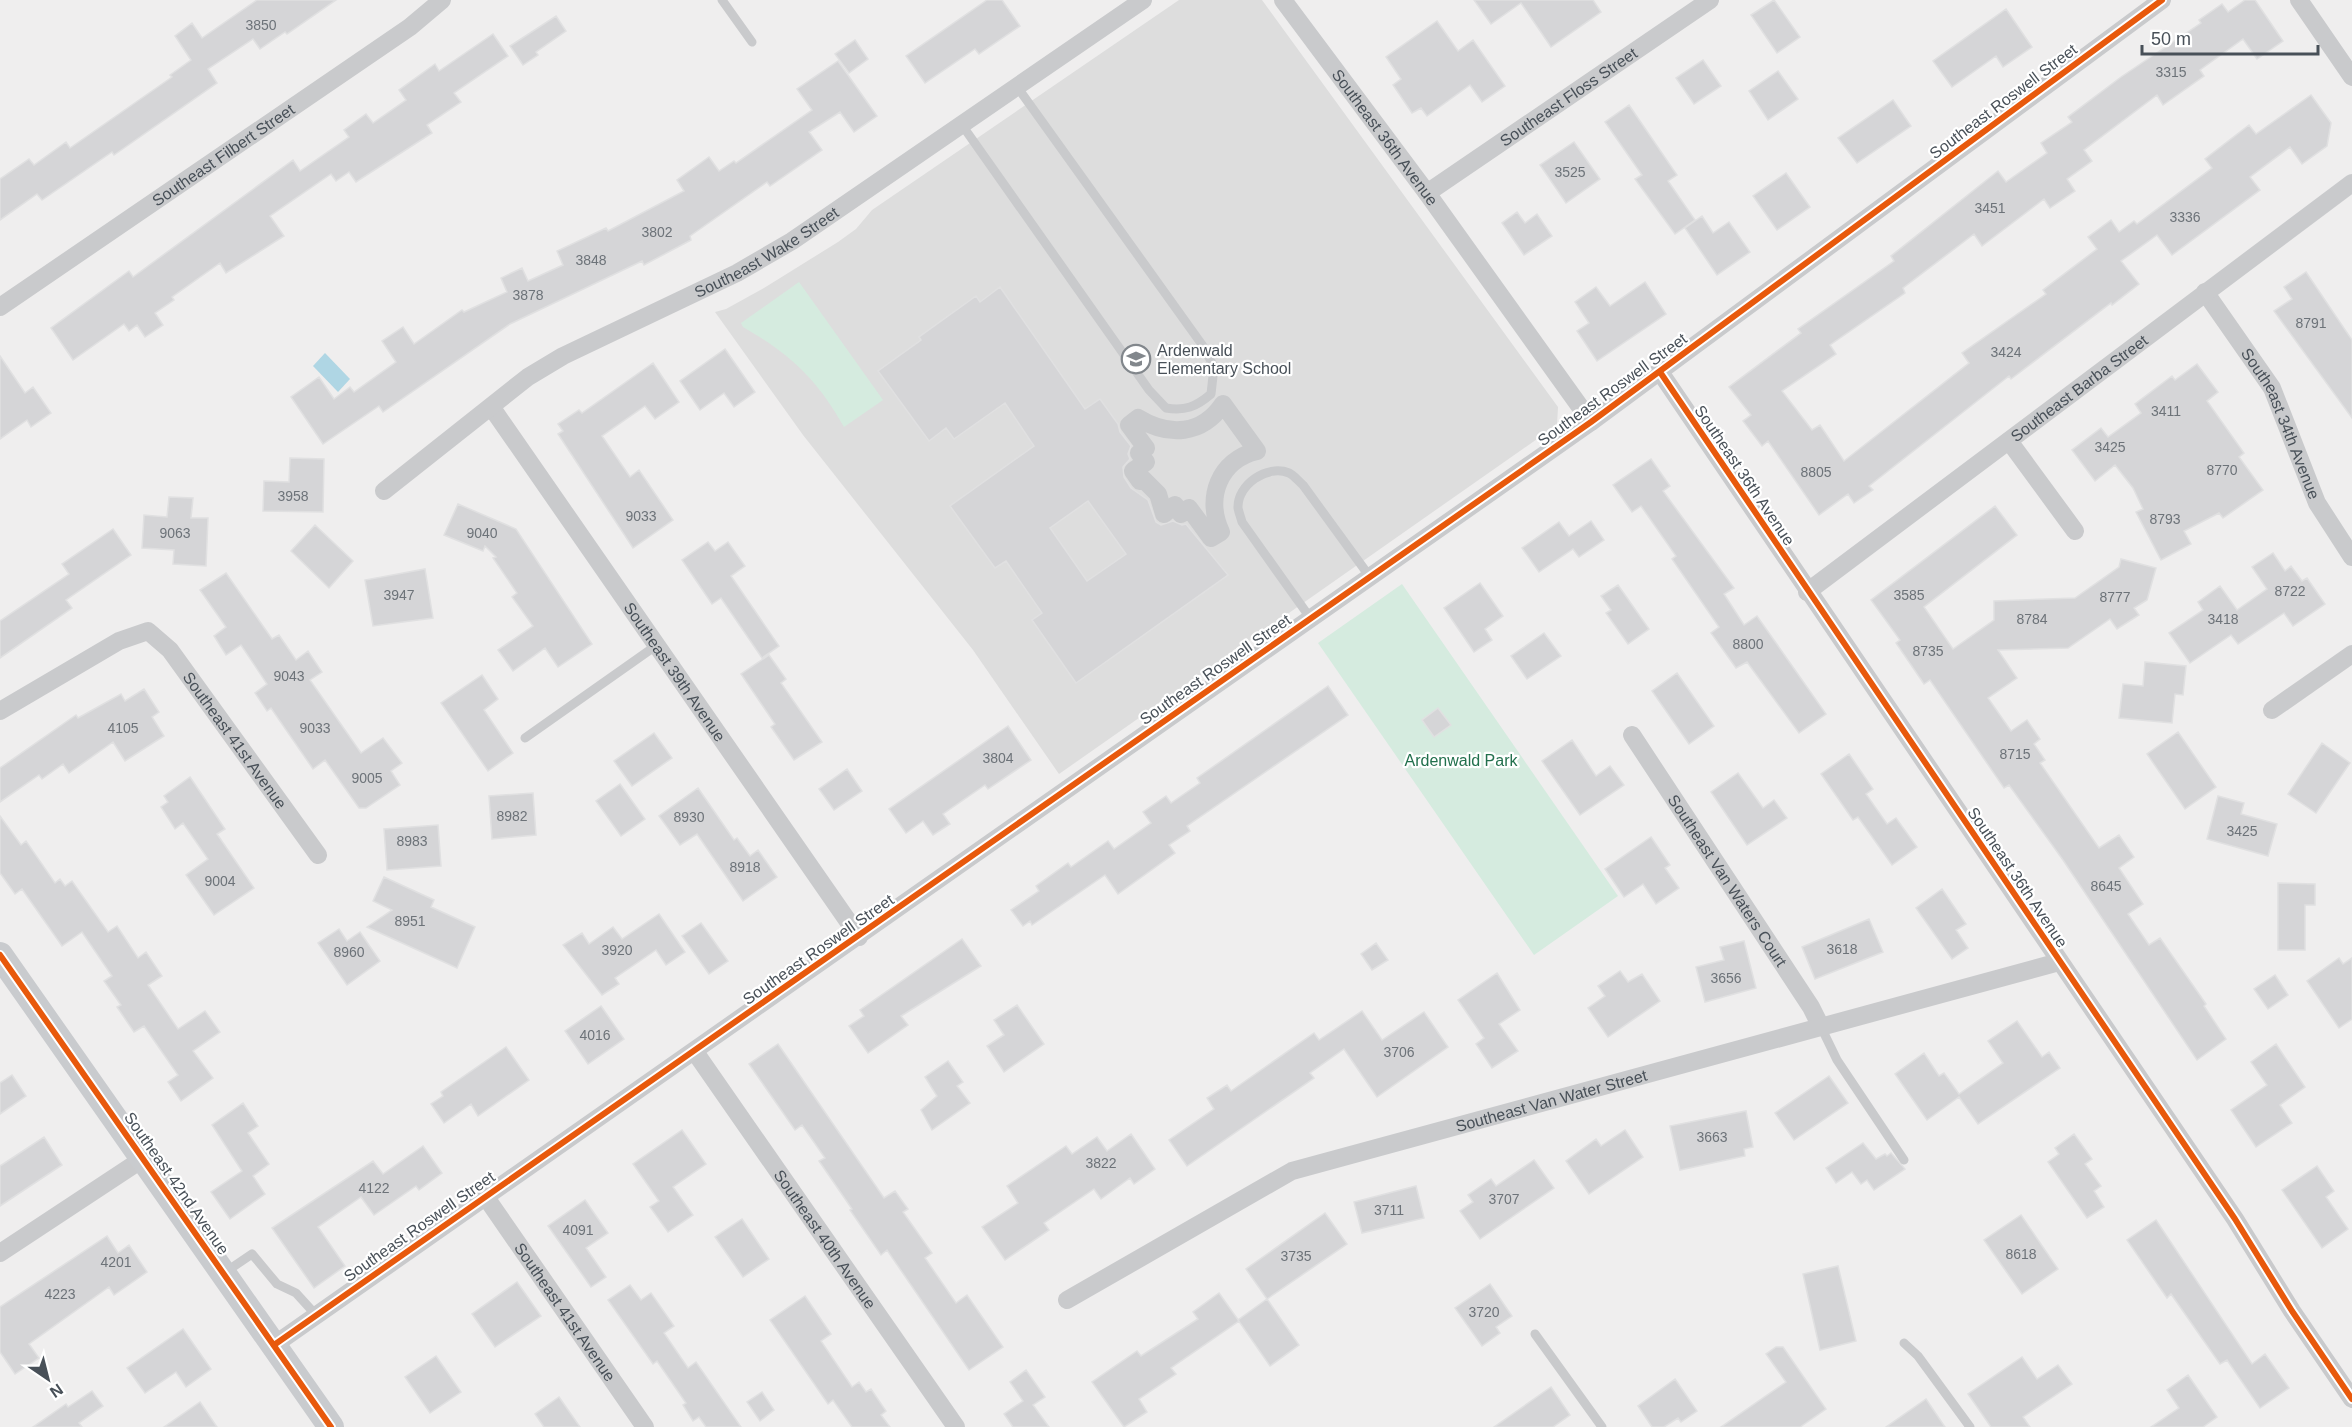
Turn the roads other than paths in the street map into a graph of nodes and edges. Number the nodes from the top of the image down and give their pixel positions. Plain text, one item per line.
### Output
1 (442, 0) edge
2 (722, 0) edge
3 (1143, 0) edge
4 (1283, 0) edge
5 (1710, 0) edge
6 (2162, 0) edge
7 (2299, 0) edge
8 (752, 42) dead end
9 (2352, 77) edge
10 (1018, 88) junction
11 (962, 125) junction
12 (2352, 183) edge
13 (1427, 193) junction
14 (2205, 292) junction
15 (0, 307) edge
16 (1660, 372) junction
17 (492, 408) junction
18 (1591, 422) junction
19 (2009, 441) junction
20 (1257, 451) joint
21 (384, 491) dead end
22 (2075, 531) dead end
23 (2352, 557) edge
24 (1370, 578) junction
25 (1807, 592) junction
26 (1311, 619) junction
27 (657, 645) junction
28 (2352, 654) edge
29 (2272, 710) dead end
30 (0, 711) edge
31 (1632, 735) dead end
32 (525, 738) dead end
33 (318, 855) dead end
34 (859, 937) junction
35 (0, 955) edge
36 (2059, 962) junction
37 (1821, 1027) junction
38 (694, 1052) junction
39 (144, 1158) junction
40 (1904, 1160) dead end
41 (485, 1196) junction
42 (0, 1253) edge
43 (224, 1274) junction
44 (1067, 1300) dead end
45 (316, 1315) junction
46 (1535, 1334) dead end
47 (1904, 1343) dead end
48 (274, 1345) junction
49 (2352, 1399) edge
50 (331, 1427) edge
51 (645, 1427) edge
52 (957, 1427) edge
53 (1602, 1427) edge
54 (1970, 1427) edge

1 - 15 street, Southeast Filbert Street
2 - 8 lane
3 - 10 street, Southeast Wake Street
4 - 13 street, Southeast 36th Avenue
5 - 13 street, Southeast Floss Street
6 - 16 street, Southeast Roswell Street
7 - 9 street
10 - 11 street, Southeast Wake Street
10 - 11 lane
11 - 17 street, Southeast Wake Street
12 - 14 street, Southeast Barba Street
13 - 18 street, Southeast 36th Avenue
14 - 19 street, Southeast Barba Street
14 - 23 street, Southeast 34th Avenue
16 - 18 street, Southeast Roswell Street
16 - 25 street, Southeast 36th Avenue
17 - 21 street, Southeast Wake Street
17 - 27 street, Southeast 39th Avenue
18 - 24 street, Southeast Roswell Street
19 - 22 street
19 - 25 street, Southeast Barba Street
20 - 20 street
24 - 26 street, Southeast Roswell Street
24 - 26 lane
25 - 36 street, Southeast 36th Avenue
26 - 34 street, Southeast Roswell Street
27 - 32 lane
27 - 34 street, Southeast 39th Avenue
28 - 29 street
30 - 33 street, Southeast 41st Avenue
31 - 37 street, Southeast Van Waters Court
34 - 38 street, Southeast Roswell Street
35 - 39 street, Southeast 42nd Avenue
36 - 37 street, Southeast Van Water Street
36 - 49 street, Southeast 36th Avenue
37 - 40 lane
37 - 44 street, Southeast Van Water Street
38 - 41 street, Southeast Roswell Street
38 - 52 street, Southeast 40th Avenue
39 - 42 street
39 - 43 street, Southeast 42nd Avenue
41 - 45 street, Southeast Roswell Street
41 - 51 street, Southeast 41st Avenue
43 - 45 lane
43 - 48 street, Southeast 42nd Avenue
45 - 48 street, Southeast Roswell Street
46 - 53 lane
47 - 54 lane
48 - 50 street, Southeast 42nd Avenue

